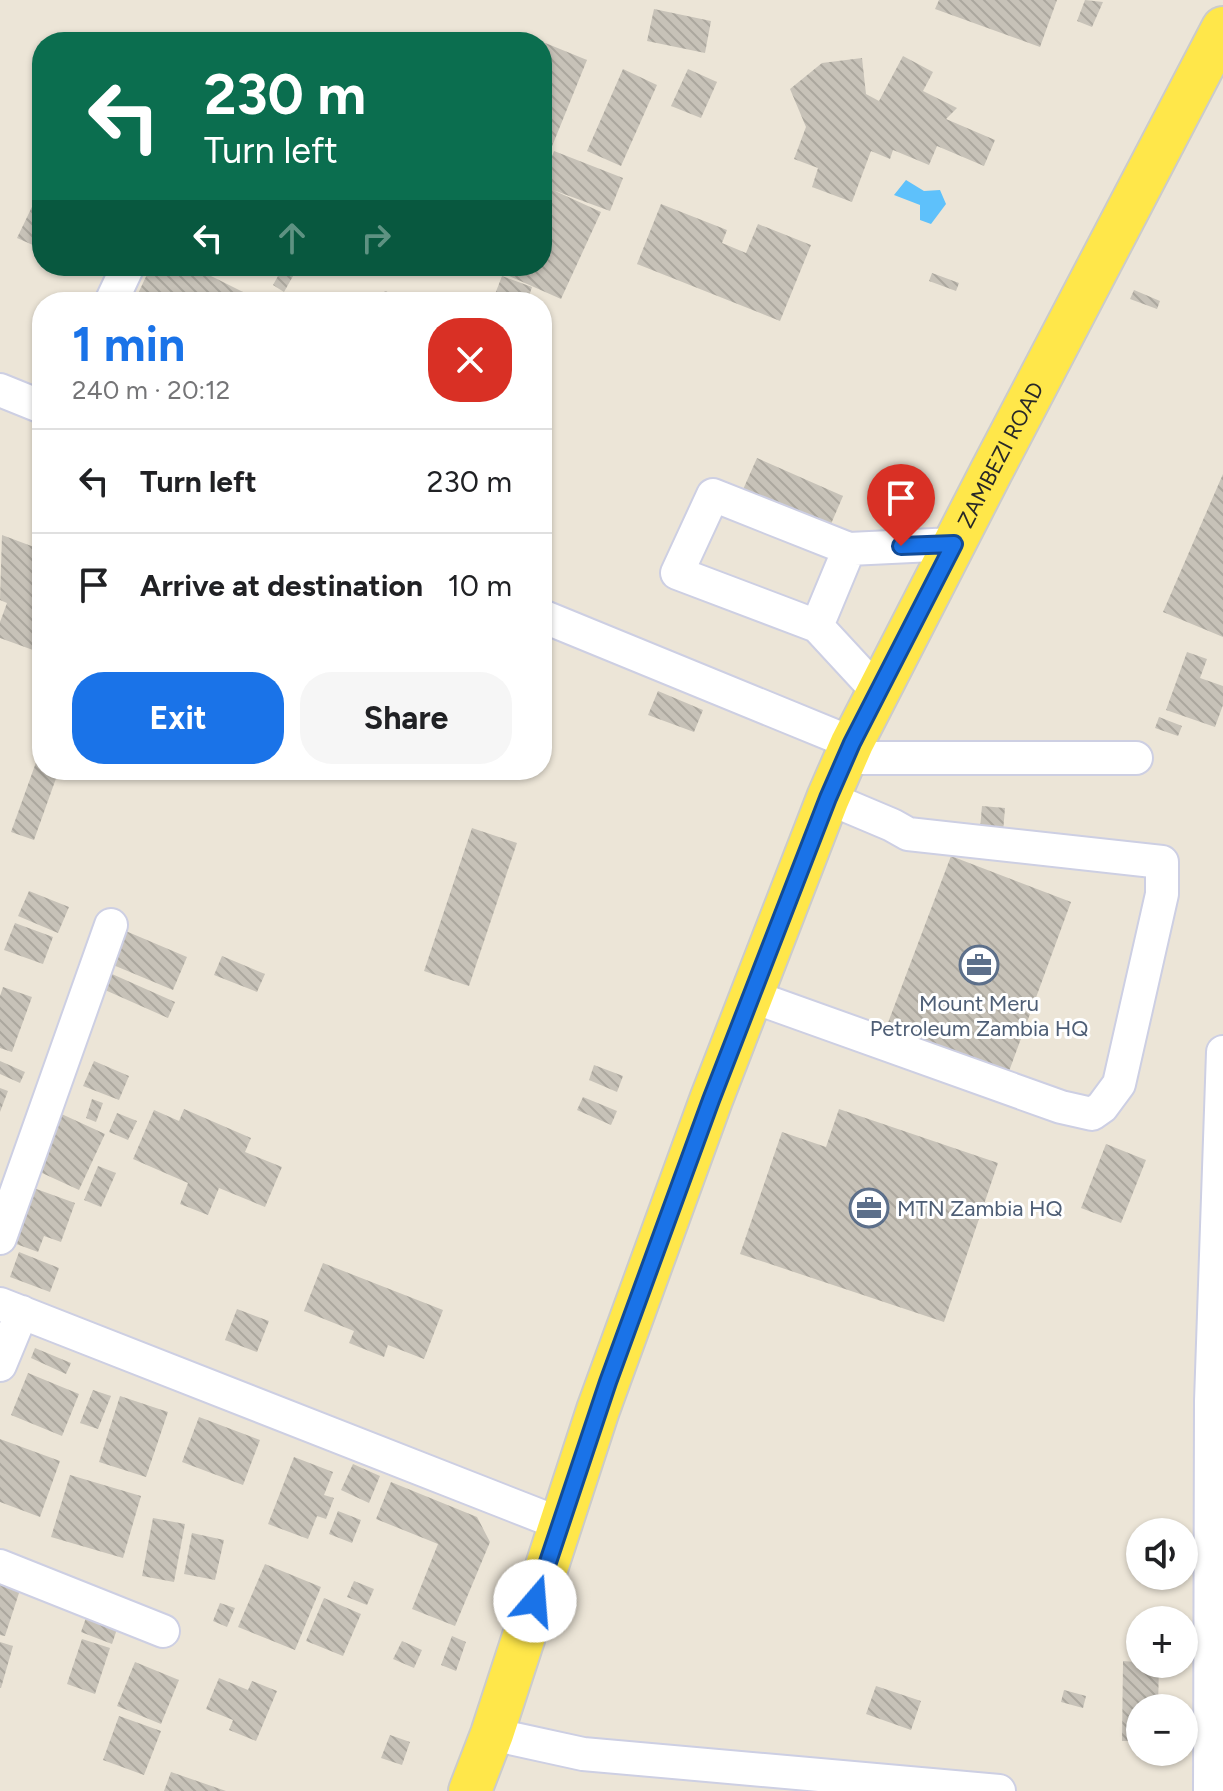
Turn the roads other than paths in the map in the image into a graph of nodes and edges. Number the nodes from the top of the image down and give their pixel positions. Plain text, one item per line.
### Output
1 (1223, 28) edge
2 (0, 390) edge
3 (32, 403) edge
4 (954, 544) junction
5 (849, 549) junction
6 (552, 620) edge
7 (817, 626) junction
8 (878, 692) junction
9 (849, 751) junction
10 (1136, 758) dead end
11 (828, 798) junction
12 (111, 925) dead end
13 (751, 996) junction
14 (1223, 1052) edge
15 (0, 1238) edge
16 (11, 1308) edge
17 (0, 1365) edge
18 (561, 1524) junction
19 (0, 1566) edge
20 (163, 1631) dead end
21 (492, 1734) junction
22 (470, 1791) edge
23 (999, 1791) edge
24 (1210, 1791) edge

1 - 4 main road, ZAMBEZI ROAD
2 - 3 street
4 - 5 street
4 - 8 main road, ZAMBEZI ROAD
5 - 7 street
5 - 7 street
6 - 9 street
7 - 8 street
8 - 9 main road, ZAMBEZI ROAD
9 - 10 street
9 - 11 main road, ZAMBEZI ROAD
11 - 13 main road, ZAMBEZI ROAD
11 - 13 street
12 - 15 street
13 - 18 main road, ZAMBEZI ROAD
14 - 24 street
16 - 17 street
16 - 18 street
18 - 21 main road, ZAMBEZI ROAD
19 - 20 street
21 - 22 main road, ZAMBEZI ROAD
21 - 23 street

